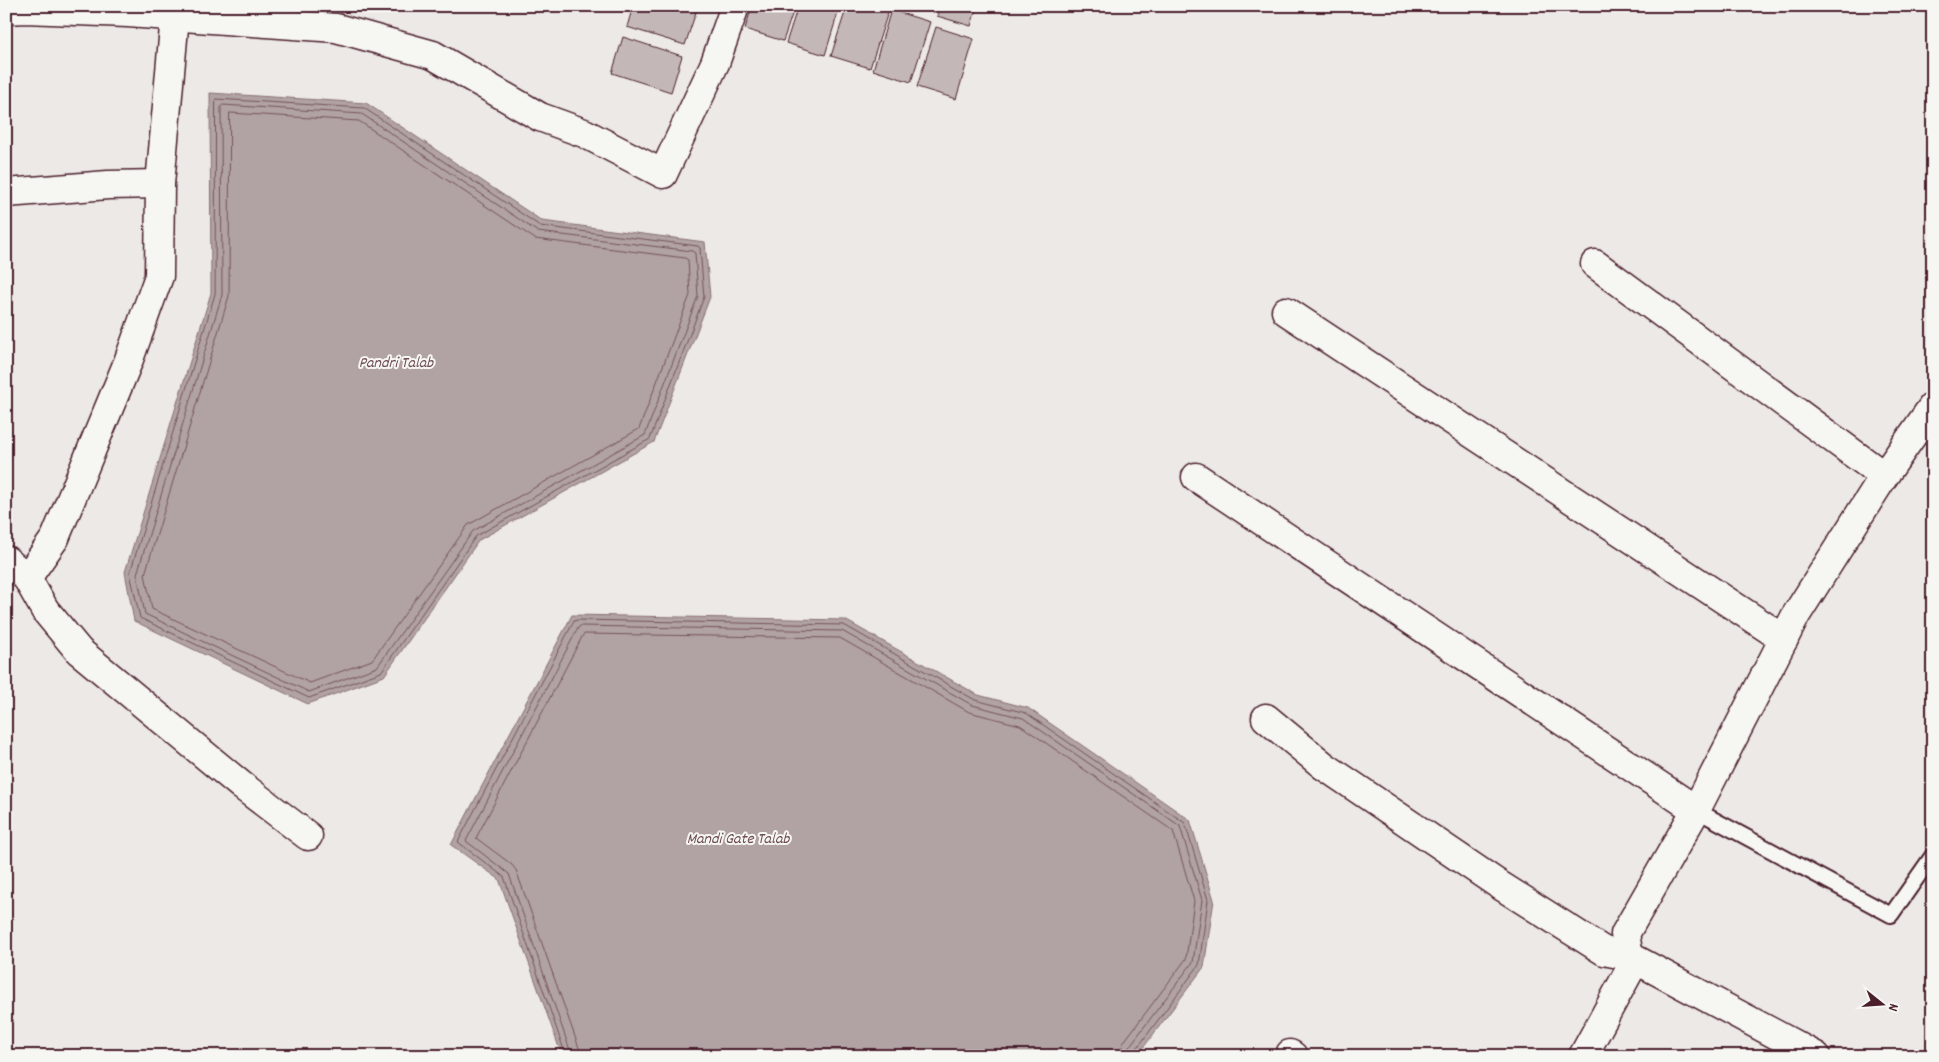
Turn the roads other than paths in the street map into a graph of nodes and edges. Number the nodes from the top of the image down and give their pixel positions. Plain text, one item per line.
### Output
1 (734, 6) edge
2 (19, 8) edge
3 (175, 16) junction
4 (160, 184) junction
5 (6, 194) edge
6 (1595, 264) dead end
7 (1286, 311) dead end
8 (1933, 406) edge
9 (1884, 476) junction
10 (1196, 477) dead end
11 (6, 560) edge
12 (27, 578) junction
13 (1784, 638) junction
14 (1266, 718) dead end
15 (1696, 810) junction
16 (308, 836) dead end
17 (1933, 855) edge
18 (1629, 956) junction
19 (1583, 1056) edge
20 (1816, 1056) edge

1 - 3 street
2 - 3 street
3 - 4 street
4 - 5 street
4 - 12 street
6 - 9 street
7 - 13 street
8 - 9 street
9 - 13 street
10 - 15 street
11 - 12 street
12 - 16 street
13 - 15 street
14 - 18 street
15 - 17 lane
15 - 18 street
18 - 19 street
18 - 20 street

